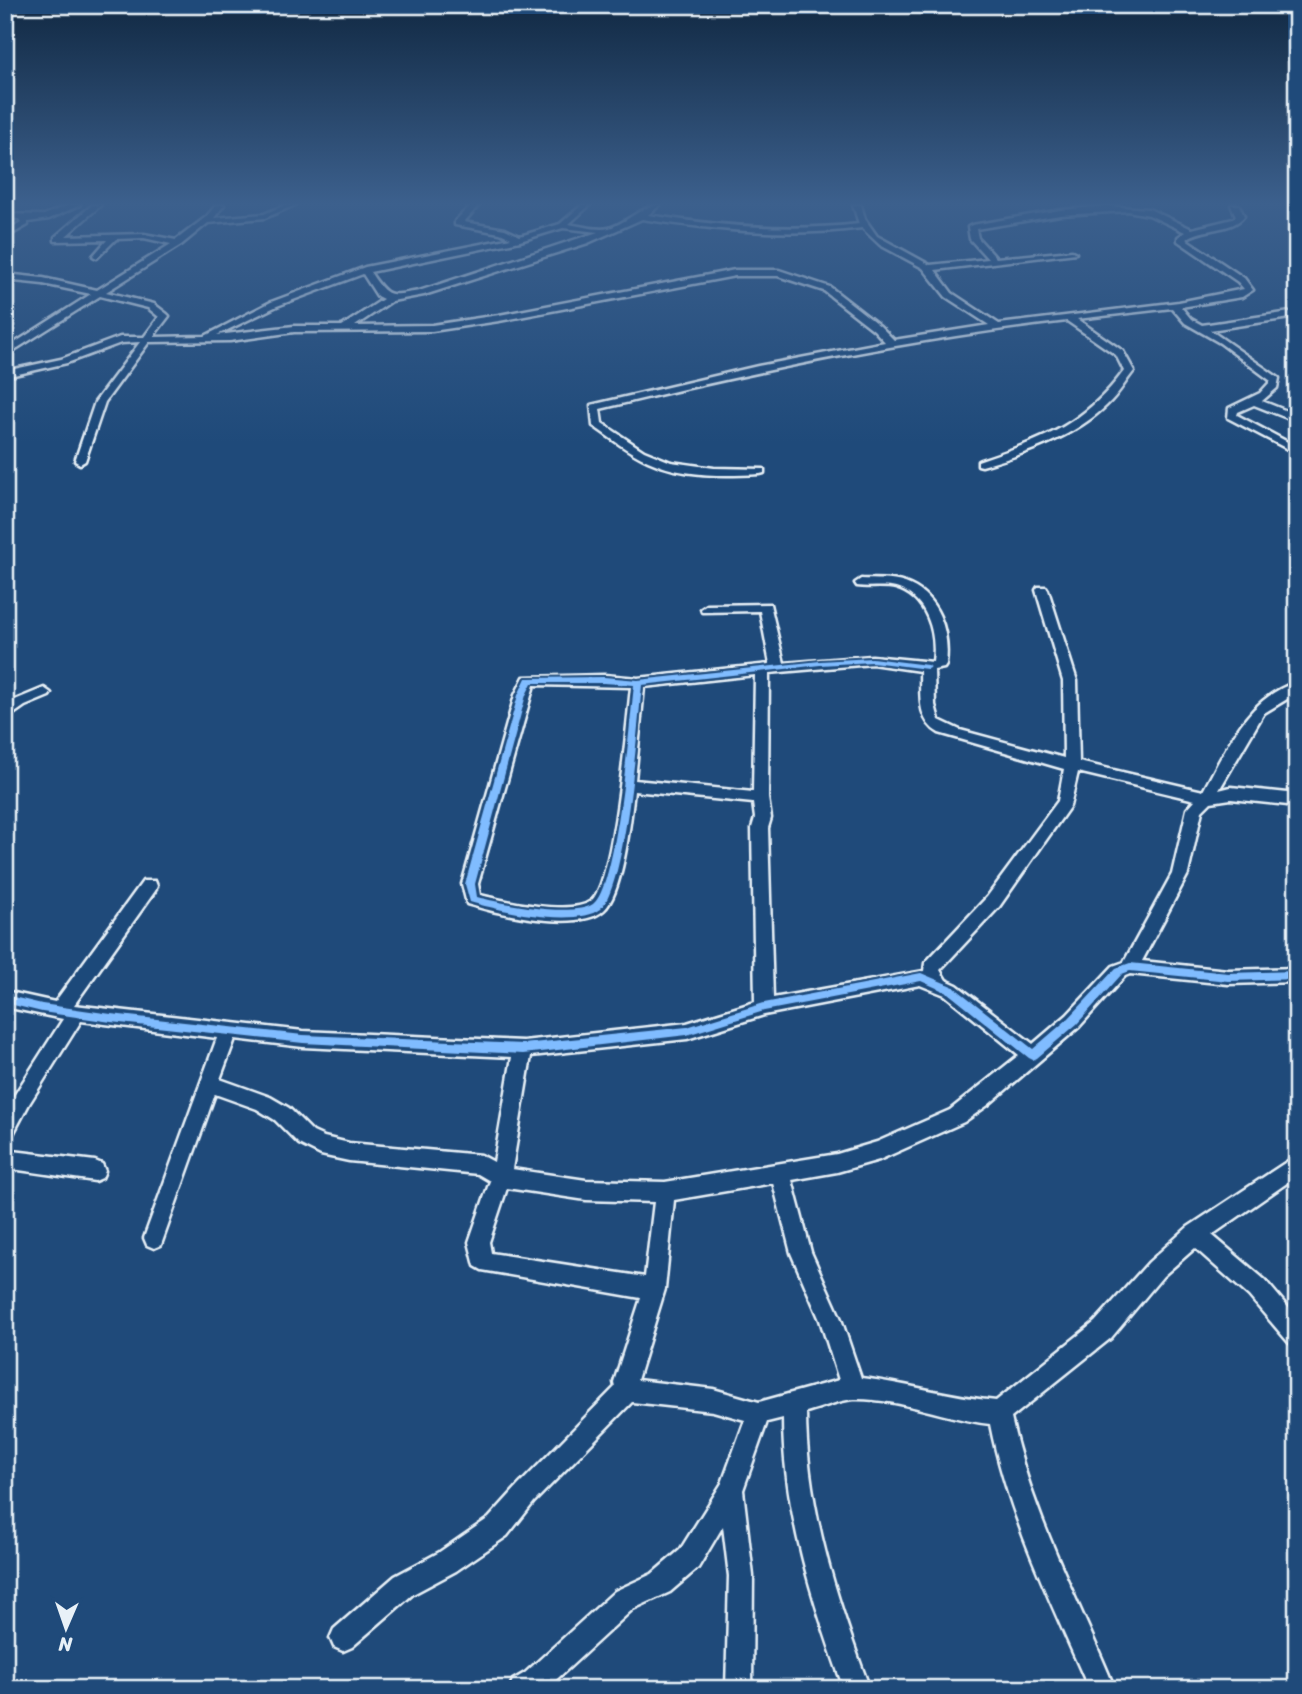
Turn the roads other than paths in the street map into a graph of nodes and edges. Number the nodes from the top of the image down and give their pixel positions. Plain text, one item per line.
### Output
1 (58, 284) edge
2 (114, 284) edge
3 (329, 284) edge
4 (373, 284) edge
5 (450, 284) edge
6 (677, 284) edge
7 (812, 284) edge
8 (941, 284) edge
9 (1245, 284) edge
10 (100, 293) junction
11 (389, 299) junction
12 (1177, 304) junction
13 (1297, 314) edge
14 (1069, 318) junction
15 (345, 328) junction
16 (999, 328) junction
17 (1201, 328) junction
18 (204, 339) junction
19 (144, 341) junction
20 (892, 344) junction
21 (5, 353) edge
22 (5, 374) edge
23 (1254, 401) junction
24 (1297, 419) edge
25 (1297, 451) edge
26 (80, 461) dead end
27 (982, 463) dead end
28 (760, 471) dead end
29 (861, 583) dead end
30 (1042, 590) dead end
31 (707, 609) dead end
32 (778, 667) junction
33 (927, 667) junction
34 (762, 670) junction
35 (638, 683) junction
36 (1297, 687) edge
37 (44, 694) dead end
38 (5, 715) edge
39 (1072, 765) junction
40 (628, 785) junction
41 (1207, 797) junction
42 (760, 798) junction
43 (1297, 800) edge
44 (149, 886) dead end
45 (1130, 967) junction
46 (1297, 975) edge
47 (939, 984) junction
48 (5, 999) edge
49 (764, 1007) junction
50 (68, 1012) junction
51 (229, 1031) junction
52 (523, 1049) junction
53 (1033, 1055) junction
54 (209, 1083) junction
55 (5, 1130) edge
56 (5, 1158) edge
57 (1297, 1164) edge
58 (95, 1171) dead end
59 (780, 1173) junction
60 (501, 1177) junction
61 (665, 1192) junction
62 (1195, 1234) junction
63 (154, 1238) dead end
64 (654, 1289) junction
65 (1297, 1335) edge
66 (853, 1388) junction
67 (628, 1390) junction
68 (794, 1403) junction
69 (759, 1413) junction
70 (999, 1413) junction
71 (731, 1490) junction
72 (343, 1638) dead end
73 (522, 1689) edge
74 (739, 1689) edge
75 (857, 1689) edge
76 (1102, 1689) edge

1 - 10 street
2 - 10 street
3 - 18 street
4 - 11 street
5 - 11 street
6 - 15 street
7 - 20 street
8 - 16 street
9 - 12 street
10 - 19 street
10 - 21 street
11 - 15 street
12 - 14 street
12 - 17 street
13 - 17 street
14 - 16 street
14 - 27 street
15 - 18 street
16 - 20 street
17 - 23 street
18 - 19 street
19 - 22 street
19 - 26 street
20 - 28 street
23 - 24 street
23 - 25 street
29 - 33 street
30 - 39 street
31 - 32 street
32 - 33 street
32 - 34 street
33 - 39 street
34 - 35 street
34 - 42 street
35 - 40 street
35 - 40 street
36 - 41 street
37 - 38 street
39 - 41 street
39 - 47 street
40 - 42 street
41 - 43 street
41 - 45 street
42 - 49 street
44 - 50 street
45 - 46 street
45 - 53 street
47 - 49 street
47 - 53 street
48 - 50 street
49 - 52 street
50 - 51 street
50 - 55 street
51 - 52 street
51 - 54 street
52 - 60 street
53 - 59 street
54 - 60 street
54 - 63 street
56 - 58 street
57 - 62 street
59 - 61 street
59 - 66 street
60 - 61 street
60 - 64 street
61 - 64 street
62 - 65 street
62 - 70 street
64 - 67 street
66 - 68 street
66 - 70 street
67 - 69 street
67 - 72 street
68 - 69 street
68 - 75 street
69 - 71 street
70 - 76 street
71 - 73 street
71 - 74 street

